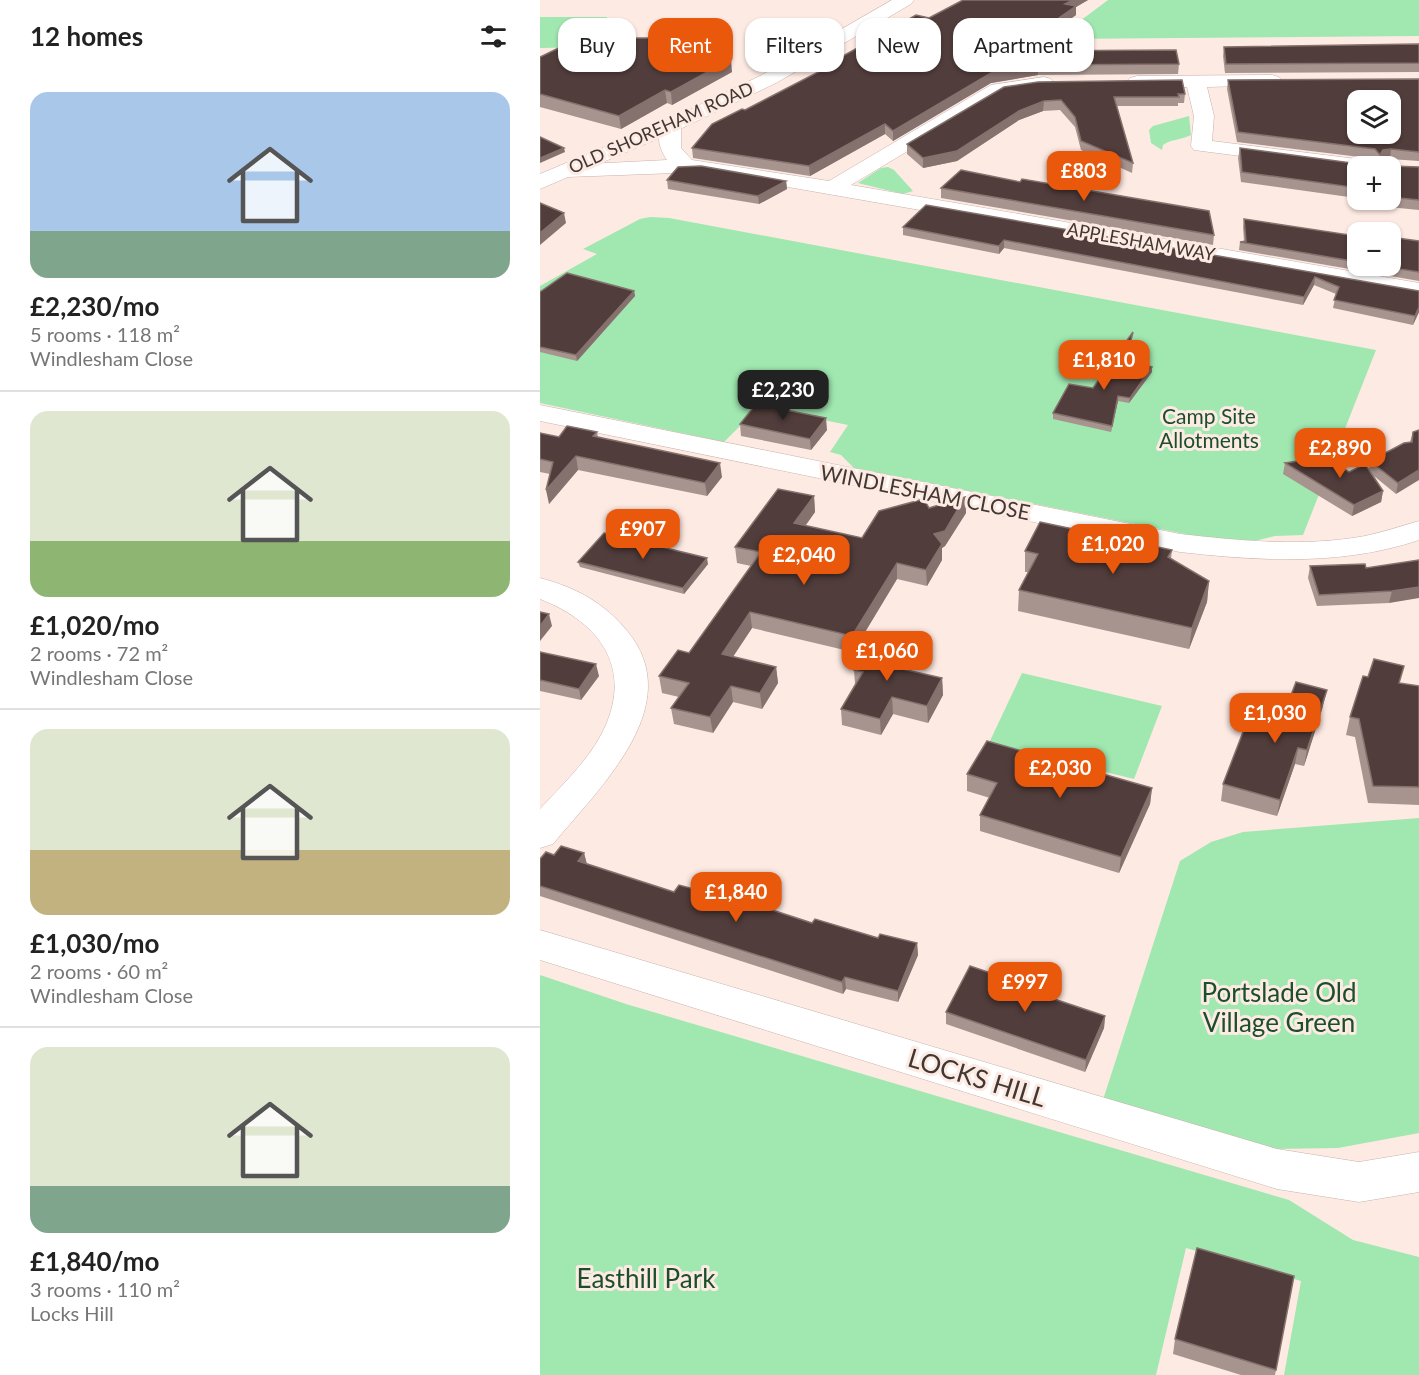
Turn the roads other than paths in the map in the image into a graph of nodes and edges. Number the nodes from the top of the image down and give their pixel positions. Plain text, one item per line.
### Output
1 (905, 0) edge
2 (1290, 81) edge
3 (1117, 82) edge
4 (1196, 82) junction
5 (1060, 83) edge
6 (671, 126) junction
7 (879, 159) junction
8 (1347, 164) edge
9 (685, 165) junction
10 (567, 171) junction
11 (540, 182) edge
12 (834, 189) junction
13 (924, 204) junction
14 (1419, 291) edge
15 (540, 413) edge
16 (1419, 530) edge
17 (540, 588) edge
18 (540, 834) edge
19 (540, 945) edge
20 (1419, 1172) edge

1 - 6 street, OLD SHOREHAM ROAD
2 - 4 street
3 - 4 street
4 - 8 street
5 - 7 street
6 - 9 street
6 - 10 street, OLD SHOREHAM ROAD
7 - 12 street
7 - 13 street
9 - 10 street, APPLESHAM WAY
9 - 12 street, APPLESHAM WAY
10 - 11 street, OLD SHOREHAM ROAD
12 - 13 street, APPLESHAM WAY
13 - 14 street, APPLESHAM WAY
15 - 16 street, WINDLESHAM CLOSE
17 - 18 street
19 - 20 street, LOCKS HILL

